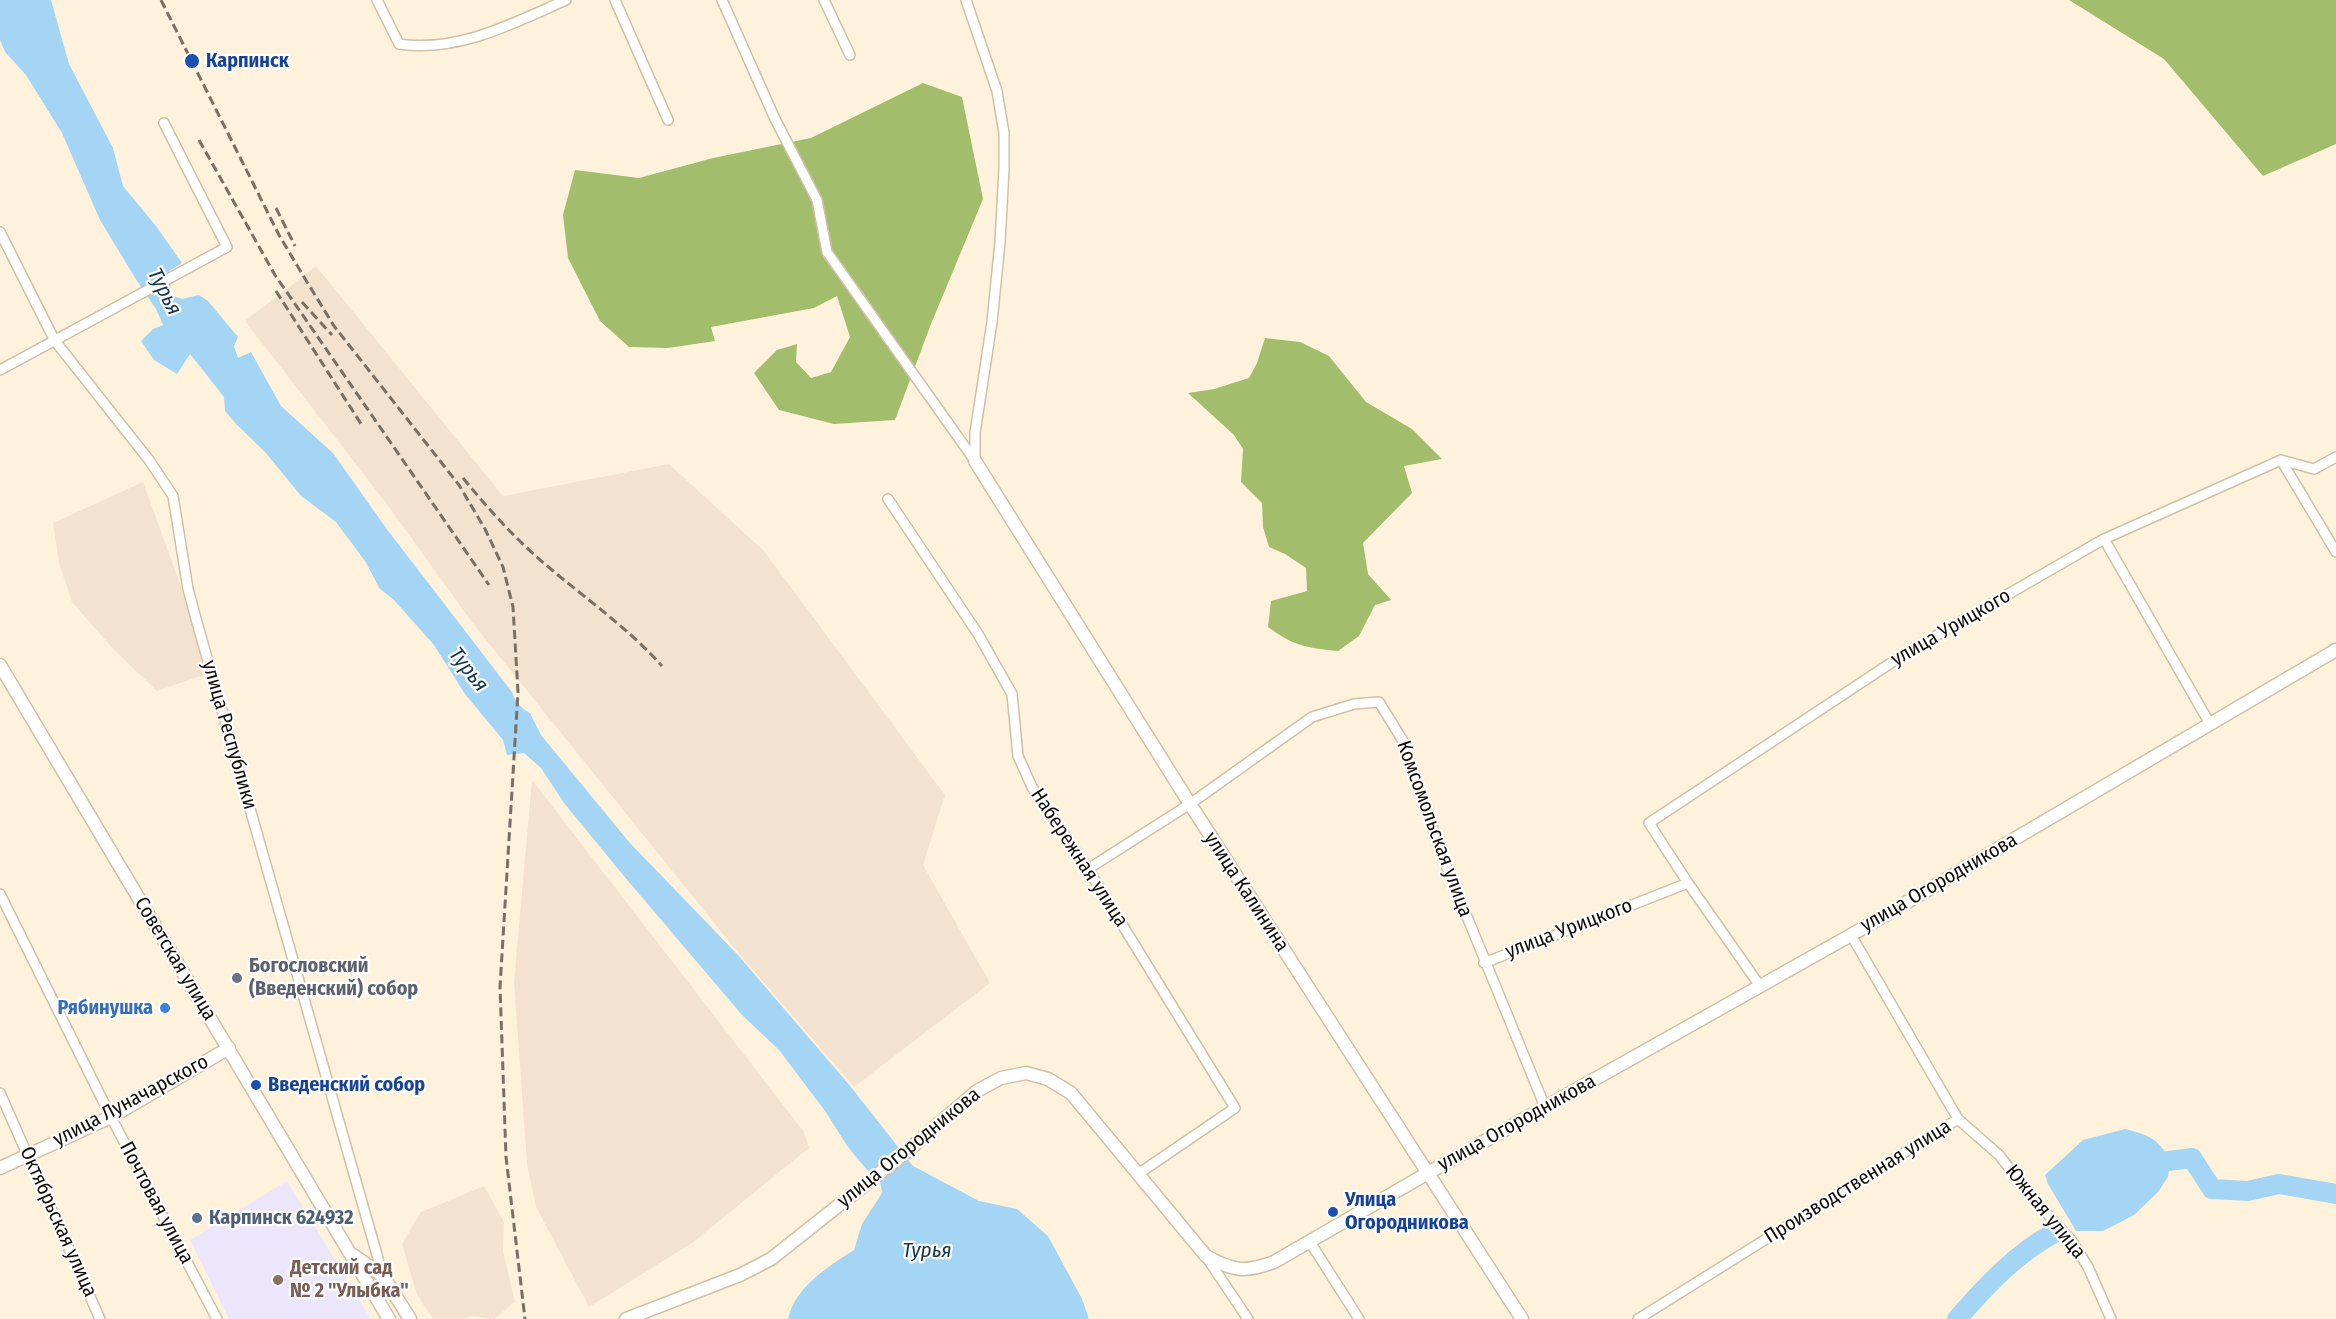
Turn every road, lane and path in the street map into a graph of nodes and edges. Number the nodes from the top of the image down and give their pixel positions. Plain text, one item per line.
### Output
1 (376, 0) edge
2 (566, 0) edge
3 (615, 0) edge
4 (722, 0) edge
5 (824, 0) edge
6 (966, 0) edge
7 (850, 55) dead end
8 (669, 120) dead end
9 (164, 123) dead end
10 (0, 232) edge
11 (55, 341) junction
12 (0, 370) edge
13 (2336, 457) edge
14 (2281, 460) junction
15 (975, 462) junction
16 (888, 499) dead end
17 (2104, 539) junction
18 (2336, 552) edge
19 (2336, 650) edge
20 (0, 665) edge
21 (2210, 724) junction
22 (1190, 804) junction
23 (1088, 869) junction
24 (1688, 883) junction
25 (0, 894) edge
26 (1851, 935) junction
27 (1484, 963) junction
28 (1761, 986) junction
29 (229, 1048) junction
30 (0, 1093) edge
31 (1545, 1107) junction
32 (111, 1117) junction
33 (1958, 1119) junction
34 (29, 1155) junction
35 (0, 1168) edge
36 (1428, 1173) junction
37 (1138, 1174) junction
38 (1310, 1242) junction
39 (349, 1253) junction
40 (1206, 1256) junction
41 (383, 1276) junction
42 (100, 1319) edge
43 (217, 1319) edge
44 (389, 1319) edge
45 (410, 1319) edge
46 (626, 1319) edge
47 (1248, 1319) edge
48 (1359, 1319) edge
49 (1522, 1319) edge
50 (1638, 1319) edge
51 (2111, 1319) edge

1 - 2 street
3 - 8 street
4 - 15 street
5 - 7 street
6 - 15 street
9 - 11 street
10 - 11 street, улица Республики
11 - 12 street
11 - 41 street, улица Республики
13 - 14 street
14 - 17 street, улица Урицкого
14 - 18 street
15 - 22 street, улица Калинина
16 - 23 street, Набережная улица
17 - 21 street
17 - 24 street, улица Урицкого
19 - 21 street, улица Огородникова
20 - 29 street, Советская улица
21 - 26 street, улица Огородникова
22 - 23 street, Комсомольская улица
22 - 27 street, Комсомольская улица
22 - 36 street, улица Калинина
23 - 37 street, Набережная улица
24 - 27 street, улица Урицкого
24 - 28 street, улица Урицкого
25 - 32 street, Почтовая улица
26 - 28 street, улица Огородникова
26 - 33 street, Производственная улица
27 - 31 street, Комсомольская улица
28 - 31 street, улица Огородникова
29 - 32 street, улица Луначарского
29 - 39 street, Советская улица
30 - 34 street, Октябрьская улица
31 - 36 street, улица Огородникова
32 - 34 street, улица Луначарского
32 - 43 street, Почтовая улица
33 - 50 street, Производственная улица
33 - 51 street, Южная улица
34 - 35 street, улица Луначарского
34 - 42 street, Октябрьская улица
36 - 38 street, улица Огородникова
36 - 49 street, улица Калинина
37 - 40 street, улица Огородникова
37 - 46 street, улица Огородникова
38 - 40 street, улица Огородникова
38 - 48 street
39 - 41 street, Советская улица
39 - 44 street, Советская улица
40 - 47 street
41 - 45 street, Советская улица

